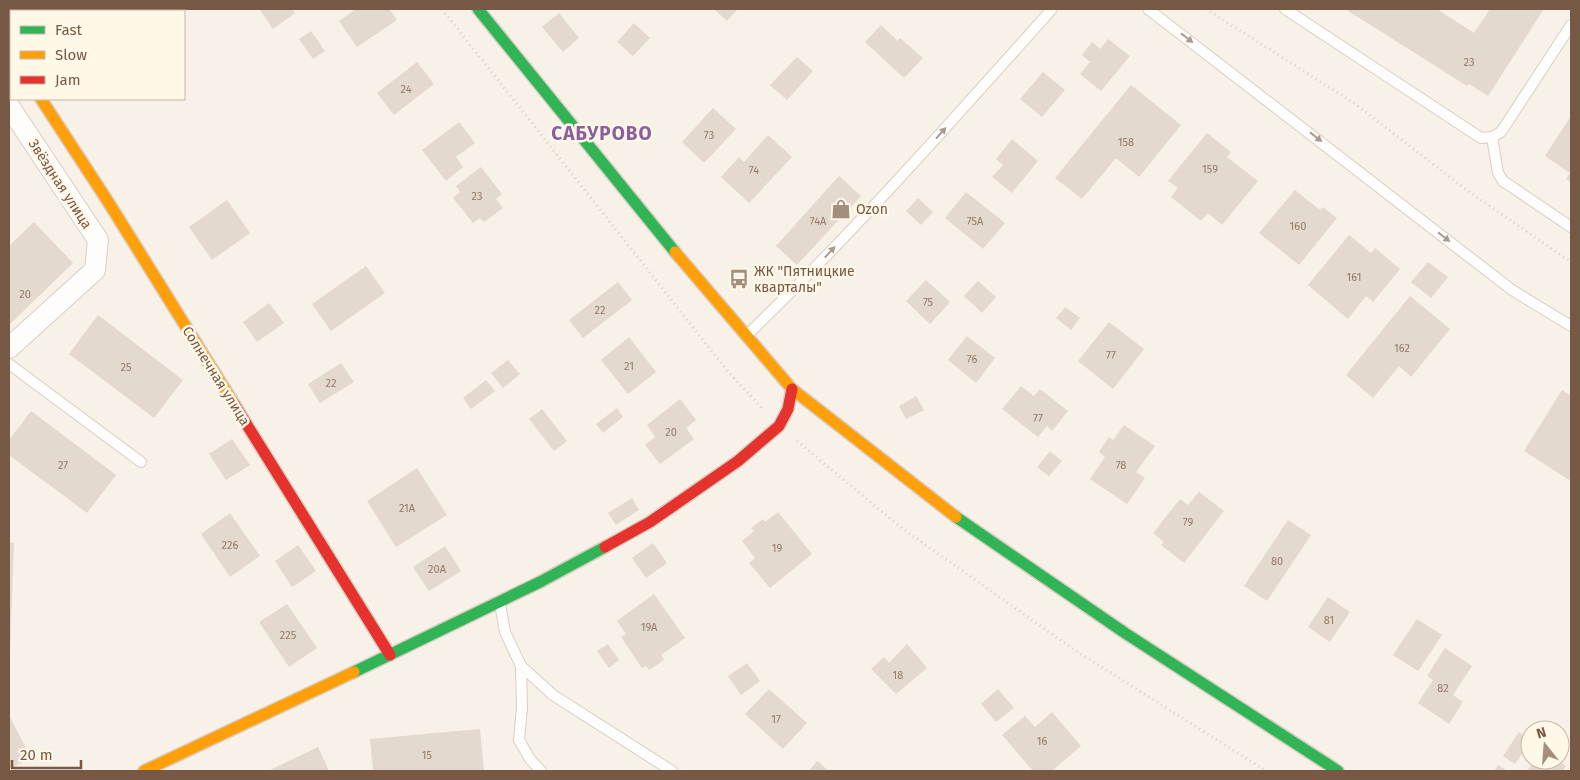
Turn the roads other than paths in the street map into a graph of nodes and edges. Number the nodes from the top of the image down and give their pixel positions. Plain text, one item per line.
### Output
1 (478, 9) edge
2 (1052, 9) edge
3 (1148, 9) edge
4 (1285, 9) edge
5 (1571, 25) edge
6 (41, 100) edge
7 (9, 106) edge
8 (1492, 138) junction
9 (1571, 227) edge
10 (1571, 326) edge
11 (746, 336) junction
12 (9, 348) edge
13 (9, 364) edge
14 (792, 390) junction
15 (141, 462) dead end
16 (499, 602) junction
17 (390, 655) junction
18 (521, 666) junction
19 (144, 771) edge
20 (541, 771) edge
21 (672, 771) edge
22 (1338, 771) edge

1 - 11 street
11 -> 2 lane
3 -> 10 lane
4 - 8 lane
5 - 8 lane
6 - 17 street, Солнечная улица
7 - 12 street, Звёздная улица
8 - 9 lane
11 - 14 street
13 - 15 lane
14 - 16 street
14 - 22 street
16 - 17 street
16 - 18 lane
17 - 19 street
18 - 20 lane
18 - 21 lane

